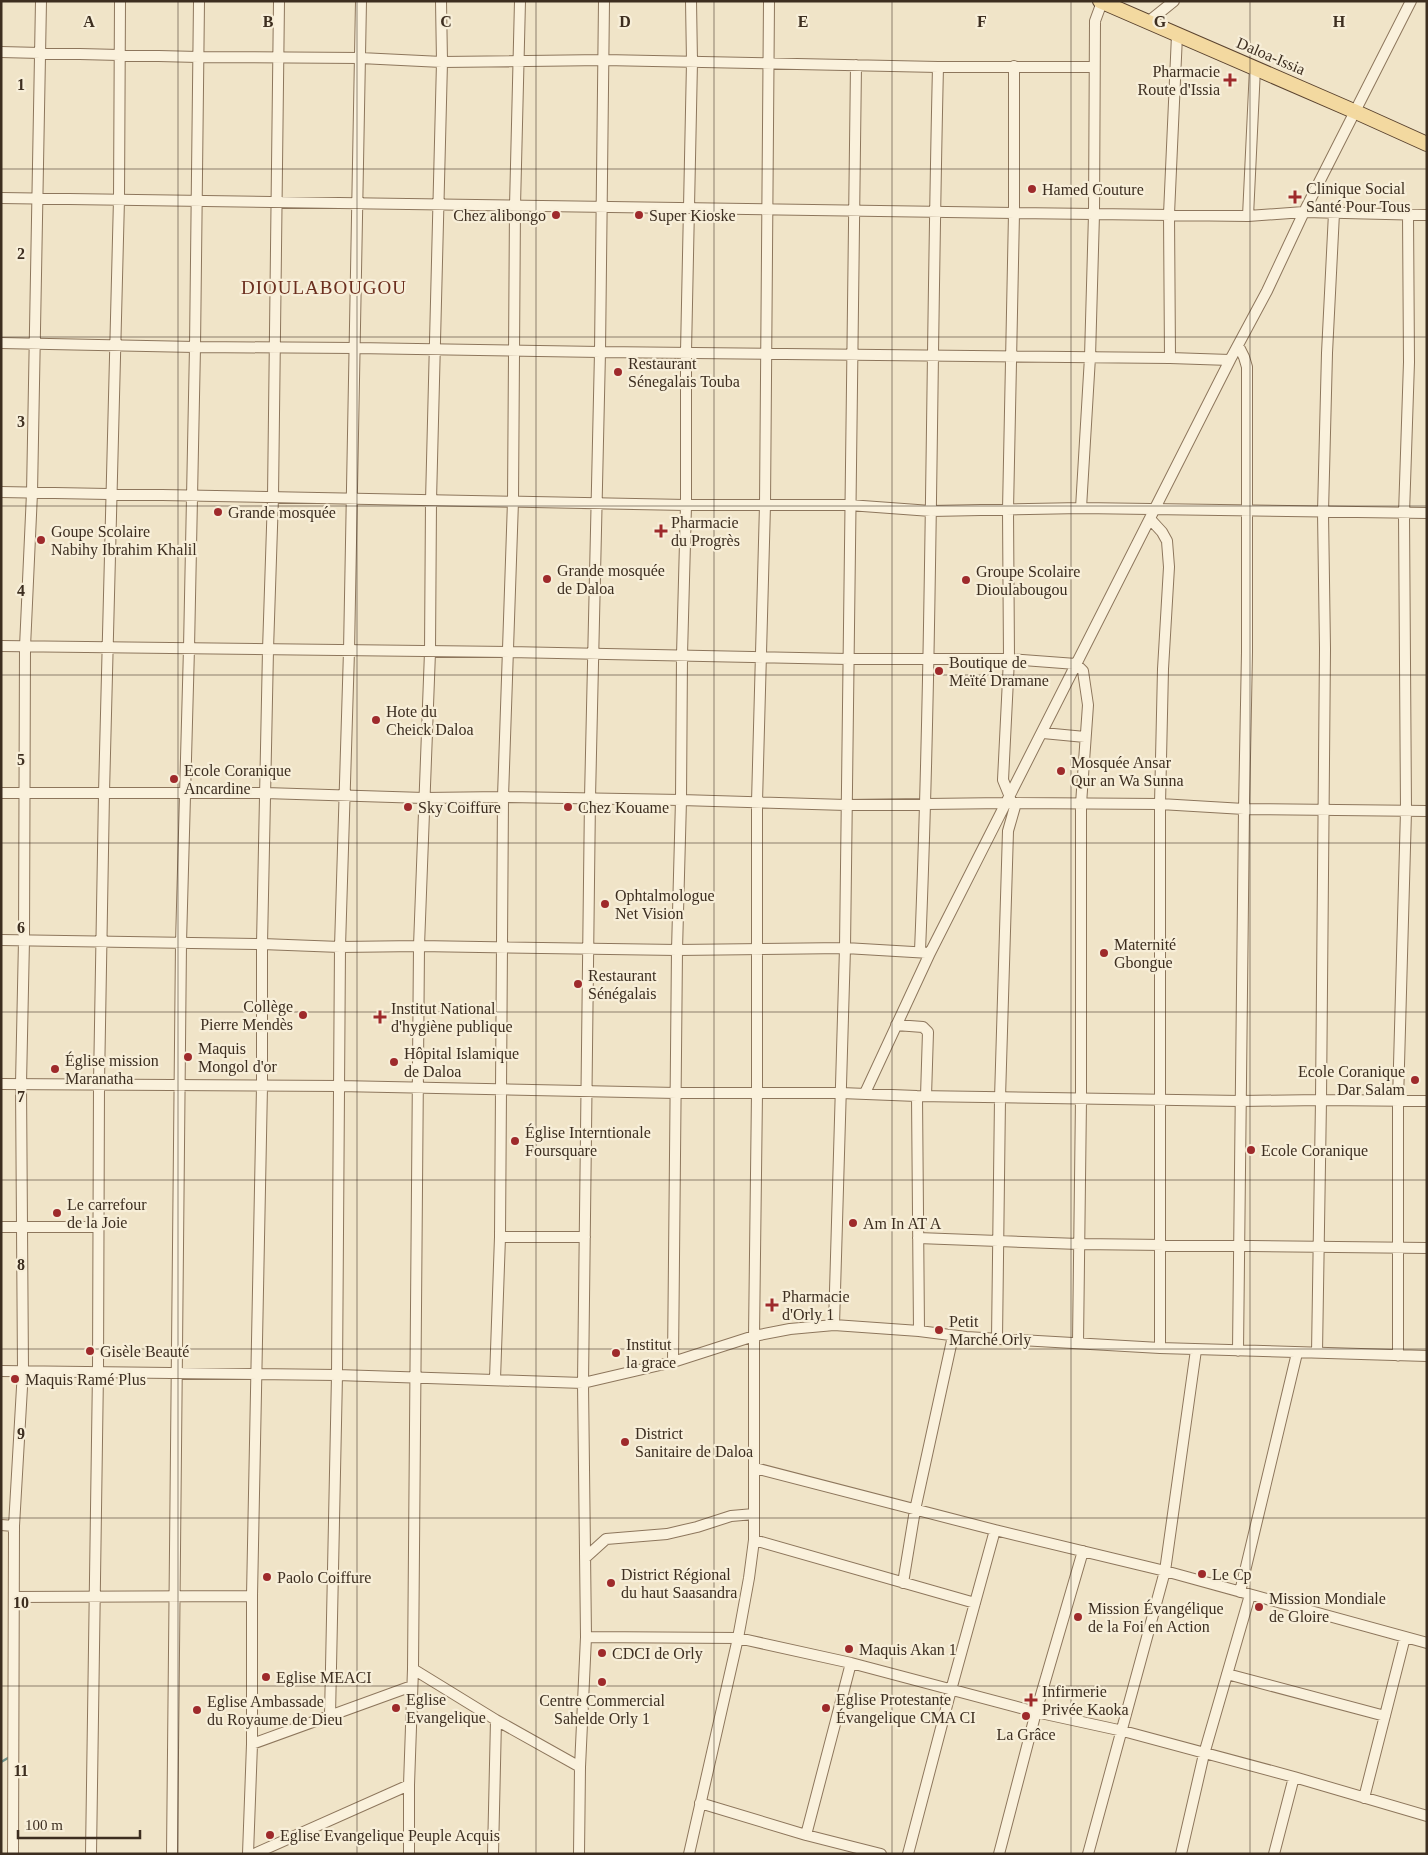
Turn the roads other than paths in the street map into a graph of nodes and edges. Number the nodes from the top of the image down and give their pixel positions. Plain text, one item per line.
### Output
1 (41, 1) edge
2 (120, 1) edge
3 (199, 1) edge
4 (279, 1) edge
5 (361, 1) edge
6 (441, 1) edge
7 (520, 1) edge
8 (604, 1) edge
9 (691, 1) edge
10 (769, 1) edge
11 (1174, 1) edge
12 (1411, 1) edge
13 (1101, 2) edge
14 (1148, 22) junction
15 (1177, 35) junction
16 (1, 52) edge
17 (39, 52) junction
18 (120, 56) junction
19 (198, 57) junction
20 (278, 58) junction
21 (360, 58) junction
22 (604, 60) junction
23 (442, 62) junction
24 (520, 62) junction
25 (692, 62) junction
26 (768, 62) junction
27 (856, 65) junction
28 (1014, 66) junction
29 (938, 67) junction
30 (1094, 67) junction
31 (1255, 68) junction
32 (1356, 112) junction
33 (1427, 144) edge
34 (1, 198) edge
35 (37, 199) junction
36 (119, 199) junction
37 (198, 201) junction
38 (277, 202) junction
39 (358, 204) junction
40 (438, 204) junction
41 (516, 206) junction
42 (601, 207) junction
43 (690, 208) junction
44 (767, 210) junction
45 (855, 210) junction
46 (934, 212) junction
47 (1304, 212) junction
48 (1014, 213) junction
49 (1094, 214) junction
50 (1169, 214) junction
51 (1334, 214) junction
52 (1408, 214) junction
53 (1427, 215) edge
54 (1248, 216) junction
55 (1, 343) edge
56 (35, 344) junction
57 (115, 345) junction
58 (1238, 345) junction
59 (196, 347) junction
60 (274, 347) junction
61 (355, 348) junction
62 (436, 349) junction
63 (515, 351) junction
64 (600, 352) junction
65 (686, 352) junction
66 (766, 354) junction
67 (851, 354) junction
68 (932, 356) junction
69 (1012, 357) junction
70 (1090, 357) junction
71 (1170, 358) junction
72 (1230, 360) junction
73 (1, 492) edge
74 (32, 493) junction
75 (111, 495) junction
76 (192, 497) junction
77 (273, 497) junction
78 (352, 498) junction
79 (431, 501) junction
80 (513, 501) junction
81 (597, 503) junction
82 (765, 505) junction
83 (849, 505) junction
84 (686, 506) junction
85 (1081, 508) junction
86 (1156, 509) junction
87 (1008, 510) junction
88 (931, 511) junction
89 (1247, 511) junction
90 (1323, 512) junction
91 (1427, 513) edge
92 (1404, 514) junction
93 (1151, 520) junction
94 (1, 646) edge
95 (26, 647) junction
96 (107, 647) junction
97 (189, 648) junction
98 (268, 650) junction
99 (349, 651) junction
100 (430, 652) junction
101 (509, 652) junction
102 (594, 655) junction
103 (682, 655) junction
104 (762, 657) junction
105 (848, 659) junction
106 (929, 659) junction
107 (1009, 659) junction
108 (1076, 664) junction
109 (1043, 733) junction
110 (1085, 737) junction
111 (104, 792) junction
112 (1, 793) edge
113 (265, 793) junction
114 (24, 794) junction
115 (185, 794) junction
116 (345, 795) junction
117 (504, 797) junction
118 (424, 798) junction
119 (590, 798) junction
120 (681, 800) junction
121 (1011, 801) junction
122 (757, 802) junction
123 (926, 804) junction
124 (1081, 804) junction
125 (1160, 804) junction
126 (846, 805) junction
127 (1244, 809) junction
128 (1323, 811) junction
129 (1406, 811) junction
130 (1427, 811) edge
131 (1, 940) edge
132 (24, 940) junction
133 (101, 941) junction
134 (181, 943) junction
135 (262, 944) junction
136 (340, 946) junction
137 (419, 946) junction
138 (502, 947) junction
139 (589, 948) junction
140 (845, 948) junction
141 (758, 949) junction
142 (677, 950) junction
143 (925, 952) junction
144 (896, 1025) junction
145 (99, 1083) junction
146 (1, 1084) edge
147 (21, 1084) junction
148 (180, 1085) junction
149 (262, 1086) junction
150 (339, 1086) junction
151 (417, 1088) junction
152 (502, 1090) junction
153 (587, 1091) junction
154 (676, 1093) junction
155 (757, 1093) junction
156 (841, 1093) junction
157 (865, 1093) junction
158 (922, 1096) junction
159 (1000, 1098) junction
160 (1081, 1099) junction
161 (1161, 1100) junction
162 (1321, 1100) junction
163 (1398, 1101) junction
164 (1427, 1101) edge
165 (1241, 1102) junction
166 (1, 1227) edge
167 (98, 1227) junction
168 (22, 1228) junction
169 (500, 1237) junction
170 (585, 1237) junction
171 (918, 1238) junction
172 (999, 1241) junction
173 (1079, 1244) junction
174 (1160, 1245) junction
175 (1239, 1246) junction
176 (1318, 1247) junction
177 (1398, 1248) junction
178 (1427, 1248) edge
179 (834, 1325) junction
180 (919, 1331) junction
181 (754, 1336) junction
182 (953, 1336) junction
183 (997, 1339) junction
184 (1078, 1344) junction
185 (1160, 1348) junction
186 (1196, 1350) junction
187 (1238, 1351) junction
188 (1297, 1353) junction
189 (1317, 1354) junction
190 (1398, 1356) junction
191 (1427, 1356) edge
192 (673, 1362) junction
193 (23, 1370) junction
194 (1, 1371) edge
195 (98, 1372) junction
196 (176, 1374) junction
197 (257, 1374) junction
198 (336, 1376) junction
199 (416, 1378) junction
200 (495, 1379) junction
201 (583, 1382) junction
202 (755, 1468) junction
203 (915, 1510) junction
204 (754, 1514) junction
205 (1, 1525) edge
206 (14, 1526) junction
207 (995, 1530) junction
208 (754, 1540) junction
209 (1083, 1552) junction
210 (585, 1558) junction
211 (1165, 1571) junction
212 (904, 1583) junction
213 (1240, 1592) junction
214 (173, 1595) junction
215 (1250, 1595) junction
216 (94, 1596) junction
217 (252, 1596) junction
218 (14, 1597) junction
219 (975, 1603) junction
220 (586, 1637) junction
221 (1405, 1637) junction
222 (738, 1638) junction
223 (1427, 1643) edge
224 (851, 1663) junction
225 (414, 1669) junction
226 (1227, 1674) junction
227 (412, 1686) junction
228 (951, 1690) junction
229 (1036, 1712) junction
230 (330, 1716) junction
231 (1385, 1716) junction
232 (496, 1720) junction
233 (1123, 1731) junction
234 (252, 1744) junction
235 (1204, 1754) junction
236 (580, 1767) junction
237 (1294, 1777) junction
238 (409, 1785) junction
239 (1364, 1798) junction
240 (700, 1803) junction
241 (1427, 1816) edge
242 (806, 1835) junction
243 (13, 1854) edge
244 (91, 1854) edge
245 (172, 1854) edge
246 (248, 1854) edge
247 (254, 1854) edge
248 (409, 1854) edge
249 (493, 1854) edge
250 (579, 1854) edge
251 (690, 1854) edge
252 (881, 1854) edge
253 (908, 1854) edge
254 (999, 1854) edge
255 (1088, 1854) edge
256 (1181, 1854) edge
257 (1274, 1854) edge

1 - 17 street
2 - 18 street
3 - 19 street
4 - 20 street
5 - 21 street
6 - 23 street
7 - 24 street
8 - 22 street
9 - 25 street
10 - 26 street
11 - 14 street
12 - 32 street
13 - 14 main road, Daloa-Issia
13 - 30 street
14 - 15 main road, Daloa-Issia
15 - 31 main road, Daloa-Issia
15 - 50 street
16 - 17 street
17 - 18 street
17 - 35 street
18 - 19 street
18 - 36 street
19 - 20 street
19 - 37 street
20 - 21 street
20 - 38 street
21 - 23 street
21 - 39 street
22 - 24 street
22 - 25 street
22 - 42 street
23 - 24 street
23 - 40 street
24 - 41 street
25 - 26 street
25 - 43 street
26 - 27 street
26 - 44 street
27 - 29 street
27 - 45 street
28 - 29 street
28 - 30 street
28 - 48 street
29 - 46 street
30 - 49 street
31 - 32 main road, Daloa-Issia
31 - 54 street
32 - 33 main road, Daloa-Issia
32 - 47 street
34 - 35 street
35 - 36 street
35 - 56 street
36 - 37 street
36 - 57 street
37 - 38 street
37 - 59 street
38 - 39 street
38 - 60 street
39 - 40 street
39 - 61 street
40 - 41 street
40 - 62 street
41 - 42 street
41 - 63 street
42 - 43 street
42 - 64 street
43 - 44 street
43 - 65 street
44 - 45 street
44 - 66 street
45 - 46 street
45 - 67 street
46 - 48 street
46 - 68 street
47 - 51 street
47 - 54 street
47 - 58 street
48 - 49 street
48 - 69 street
49 - 50 street
49 - 70 street
50 - 54 street
50 - 71 street
51 - 52 street
51 - 90 street
52 - 53 street
52 - 92 street
55 - 56 street
56 - 57 street
56 - 74 street
57 - 59 street
57 - 75 street
58 - 72 street
58 - 89 street
59 - 60 street
59 - 76 street
60 - 61 street
60 - 77 street
61 - 62 street
61 - 78 street
62 - 63 street
62 - 79 street
63 - 64 street
63 - 80 street
64 - 65 street
64 - 81 street
65 - 66 street
65 - 84 street
66 - 67 street
66 - 82 street
67 - 68 street
67 - 83 street
68 - 69 street
68 - 88 street
69 - 70 street
69 - 87 street
70 - 71 street
70 - 85 street
71 - 72 street
72 - 86 street
73 - 74 street
74 - 75 street
74 - 95 street
75 - 76 street
75 - 96 street
76 - 77 street
76 - 97 street
77 - 78 street
77 - 98 street
78 - 79 street
78 - 99 street
79 - 80 street
79 - 100 street
80 - 81 street
80 - 101 street
81 - 84 street
81 - 102 street
82 - 83 street
82 - 84 street
82 - 104 street
83 - 88 street
83 - 105 street
84 - 103 street
85 - 86 street
85 - 87 street
86 - 89 street
86 - 93 street
87 - 88 street
87 - 107 street
88 - 106 street
89 - 90 street
89 - 127 street
90 - 92 street
90 - 128 street
91 - 92 street
92 - 129 street
93 - 108 street
93 - 125 street
94 - 95 street
95 - 96 street
95 - 114 street
96 - 97 street
96 - 111 street
97 - 98 street
97 - 115 street
98 - 99 street
98 - 113 street
99 - 100 street
99 - 116 street
100 - 101 street
100 - 118 street
101 - 102 street
101 - 117 street
102 - 103 street
102 - 119 street
103 - 104 street
103 - 120 street
104 - 105 street
104 - 122 street
105 - 106 street
105 - 126 street
106 - 107 street
106 - 123 street
107 - 108 street
107 - 121 street
108 - 109 street
108 - 110 street
109 - 110 street
109 - 121 street
110 - 124 street
111 - 114 street
111 - 115 street
111 - 133 street
112 - 114 street
113 - 115 street
113 - 116 street
113 - 135 street
114 - 132 street
115 - 134 street
116 - 118 street
116 - 136 street
117 - 118 street
117 - 119 street
117 - 138 street
118 - 137 street
119 - 120 street
119 - 139 street
120 - 122 street
120 - 142 street
121 - 123 street
121 - 124 street
121 - 143 street
121 - 159 street
122 - 126 street
122 - 141 street
123 - 126 street
123 - 143 street
124 - 125 street
124 - 160 street
125 - 127 street
125 - 161 street
126 - 140 street
127 - 128 street
127 - 165 street
128 - 129 street
128 - 162 street
129 - 130 street
129 - 163 street
131 - 132 street
132 - 133 street
132 - 147 street
133 - 134 street
133 - 145 street
134 - 135 street
134 - 148 street
135 - 136 street
135 - 149 street
136 - 137 street
136 - 150 street
137 - 138 street
137 - 151 street
138 - 139 street
138 - 152 street
139 - 142 street
139 - 153 street
140 - 141 street
140 - 143 street
140 - 156 street
141 - 142 street
141 - 155 street
142 - 154 street
143 - 144 street
144 - 157 street
144 - 158 street
145 - 147 street
145 - 148 street
145 - 167 street
146 - 147 street
147 - 168 street
148 - 149 street
148 - 196 street
149 - 150 street
149 - 197 street
150 - 151 street
150 - 198 street
151 - 152 street
151 - 199 street
152 - 153 street
152 - 169 street
153 - 154 street
153 - 170 street
154 - 155 street
154 - 192 street
155 - 156 street
155 - 181 street
156 - 157 street
156 - 179 street
157 - 158 street
158 - 159 street
158 - 171 street
159 - 160 street
159 - 172 street
160 - 161 street
160 - 173 street
161 - 165 street
161 - 174 street
162 - 163 street
162 - 165 street
162 - 176 street
163 - 164 street
163 - 177 street
165 - 175 street
166 - 168 street
167 - 168 street
167 - 195 street
168 - 193 street
169 - 170 street
169 - 200 street
170 - 201 street
171 - 172 street
171 - 180 street
172 - 173 street
172 - 183 street
173 - 174 street
173 - 184 street
174 - 175 street
174 - 185 street
175 - 176 street
175 - 187 street
176 - 177 street
176 - 189 street
177 - 178 street
177 - 190 street
179 - 180 street
179 - 181 street
180 - 182 street
181 - 192 street
181 - 202 street
182 - 183 street
182 - 203 street
183 - 184 street
184 - 185 street
185 - 186 street
186 - 187 street
186 - 211 street
187 - 188 street
188 - 189 street
188 - 213 street
189 - 190 street
190 - 191 street
192 - 201 street
193 - 194 street
193 - 195 street
193 - 206 street
195 - 196 street
195 - 216 street
196 - 197 street
196 - 214 street
197 - 198 street
197 - 217 street
198 - 199 street
198 - 230 street
199 - 200 street
199 - 225 street
200 - 201 street
201 - 210 street
202 - 203 street
202 - 204 street
203 - 207 street
203 - 212 street
204 - 208 street
204 - 210 street
205 - 206 street
206 - 218 street
207 - 209 street
207 - 219 street
208 - 212 street
208 - 222 street
209 - 211 street
209 - 229 street
210 - 220 street
211 - 213 street
211 - 233 street
212 - 219 street
213 - 215 street
214 - 216 street
214 - 217 street
214 - 245 street
215 - 221 street
215 - 226 street
216 - 218 street
216 - 244 street
217 - 234 street
218 - 243 street
219 - 228 street
220 - 222 street
220 - 236 street
221 - 223 street
221 - 231 street
222 - 224 street
222 - 240 street
224 - 228 street
224 - 242 street
225 - 227 street
225 - 232 street
226 - 231 street
226 - 235 street
227 - 230 street
227 - 238 street
228 - 229 street
228 - 253 street
229 - 233 street
229 - 254 street
230 - 234 street
231 - 239 street
232 - 236 street
232 - 249 street
233 - 235 street
233 - 255 street
234 - 246 street
235 - 237 street
235 - 256 street
236 - 250 street
237 - 239 street
237 - 257 street
238 - 247 street
238 - 248 street
239 - 241 street
240 - 242 street
240 - 251 street
242 - 252 street

